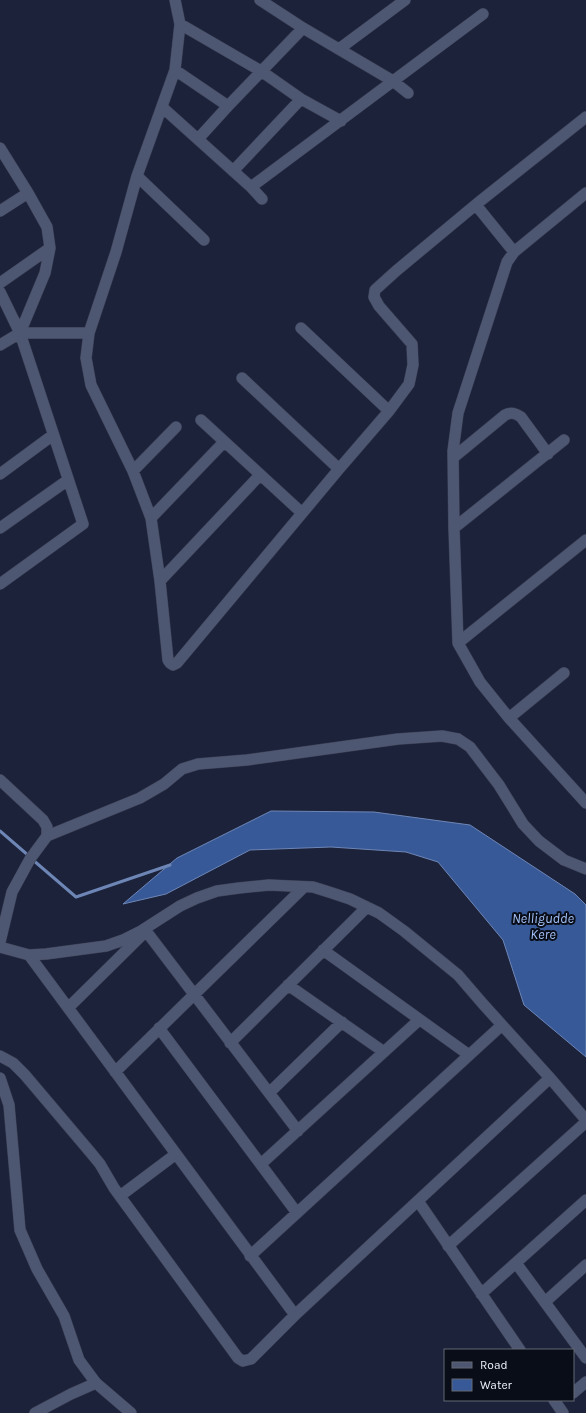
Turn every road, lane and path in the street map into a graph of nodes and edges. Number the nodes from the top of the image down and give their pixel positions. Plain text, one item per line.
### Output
1 (174, 0) edge
2 (260, 0) edge
3 (405, 0) edge
4 (483, 14) dead end
5 (180, 24) junction
6 (303, 28) junction
7 (339, 49) junction
8 (175, 70) junction
9 (261, 71) junction
10 (393, 81) junction
11 (408, 93) dead end
12 (301, 99) junction
13 (228, 106) junction
14 (162, 107) junction
15 (586, 117) edge
16 (340, 121) junction
17 (198, 139) junction
18 (0, 148) edge
19 (233, 171) junction
20 (137, 176) junction
21 (251, 187) junction
22 (586, 193) edge
23 (28, 194) junction
24 (262, 199) dead end
25 (476, 205) junction
26 (0, 211) edge
27 (204, 240) dead end
28 (50, 248) junction
29 (514, 252) junction
30 (0, 282) edge
31 (0, 292) edge
32 (301, 328) dead end
33 (20, 333) junction
34 (89, 333) junction
35 (0, 345) edge
36 (242, 378) dead end
37 (390, 411) junction
38 (201, 420) dead end
39 (176, 427) dead end
40 (53, 435) junction
41 (564, 440) dead end
42 (224, 442) junction
43 (548, 454) junction
44 (454, 457) junction
45 (339, 469) junction
46 (133, 471) junction
47 (0, 474) edge
48 (260, 475) junction
49 (68, 480) junction
50 (302, 513) junction
51 (151, 518) junction
52 (0, 528) edge
53 (454, 528) junction
54 (586, 540) edge
55 (160, 581) junction
56 (0, 584) edge
57 (458, 643) junction
58 (564, 673) dead end
59 (509, 718) junction
60 (0, 780) edge
61 (586, 803) edge
62 (47, 836) junction
63 (586, 870) edge
64 (304, 887) junction
65 (366, 907) junction
66 (159, 919) junction
67 (146, 931) junction
68 (0, 942) edge
69 (0, 947) edge
70 (323, 950) junction
71 (29, 955) junction
72 (288, 985) junction
73 (194, 994) junction
74 (68, 1008) junction
75 (419, 1020) junction
76 (342, 1022) junction
77 (502, 1025) junction
78 (159, 1028) junction
79 (230, 1042) junction
80 (384, 1052) junction
81 (469, 1055) junction
82 (0, 1056) edge
83 (115, 1072) junction
84 (0, 1078) edge
85 (550, 1078) junction
86 (269, 1093) junction
87 (586, 1121) edge
88 (298, 1131) junction
89 (176, 1154) junction
90 (261, 1164) junction
91 (120, 1196) junction
92 (586, 1200) edge
93 (418, 1201) junction
94 (297, 1213) junction
95 (448, 1246) junction
96 (250, 1256) junction
97 (516, 1263) junction
98 (586, 1266) edge
99 (482, 1294) junction
100 (545, 1302) junction
101 (295, 1315) junction
102 (519, 1349) edge
103 (586, 1358) edge
104 (586, 1382) edge
105 (96, 1383) junction
106 (574, 1392) edge
107 (35, 1413) edge
108 (131, 1413) edge

1 - 5 street
2 - 6 street
3 - 7 street
4 - 10 street
5 - 8 street
5 - 9 street
6 - 7 street
6 - 9 street
7 - 10 street
8 - 13 street
8 - 14 street
9 - 12 street
9 - 13 street
10 - 11 street
10 - 16 street
12 - 16 street
12 - 19 street
13 - 17 street
14 - 17 street
14 - 20 street
15 - 25 street
16 - 21 street
17 - 19 street
18 - 23 street
19 - 21 street
20 - 27 street
20 - 34 street
21 - 24 street
22 - 29 street
23 - 26 street
23 - 28 street
25 - 29 street
25 - 37 street
28 - 30 street
28 - 33 street
29 - 44 street
31 - 33 street
32 - 37 street
33 - 34 street
33 - 35 street
33 - 40 street
34 - 46 street
36 - 45 street
37 - 45 street
38 - 42 street
39 - 46 street
40 - 47 street
40 - 49 street
41 - 43 street
42 - 48 street
42 - 51 street
43 - 44 street
43 - 53 street
44 - 53 street
45 - 50 street
46 - 51 street
48 - 50 street
48 - 55 street
49 - 52 street
49 - 56 street
50 - 55 street
51 - 55 street
53 - 57 street
54 - 57 street
57 - 59 street
58 - 59 street
59 - 61 street
60 - 62 street
62 - 63 street
62 - 68 street
64 - 65 street
64 - 66 street
64 - 73 street
65 - 70 street
65 - 77 street
66 - 67 street
66 - 71 street
67 - 73 street
67 - 74 street
69 - 71 street
70 - 72 street
70 - 75 street
71 - 74 street
72 - 76 street
72 - 79 street
73 - 78 street
73 - 79 street
74 - 83 street
75 - 80 street
75 - 81 street
76 - 80 street
76 - 86 street
77 - 81 street
77 - 85 street
78 - 83 street
78 - 90 street
79 - 86 street
80 - 88 street
81 - 94 street
82 - 91 street
83 - 89 street
84 - 105 street
85 - 87 street
85 - 93 street
86 - 88 street
87 - 95 street
88 - 90 street
89 - 91 street
89 - 96 street
90 - 94 street
91 - 101 street
92 - 97 street
93 - 95 street
93 - 101 street
94 - 96 street
95 - 99 street
96 - 101 street
97 - 99 street
97 - 100 street
98 - 100 street
99 - 102 street
100 - 103 street
104 - 106 street
105 - 107 street
105 - 108 street

